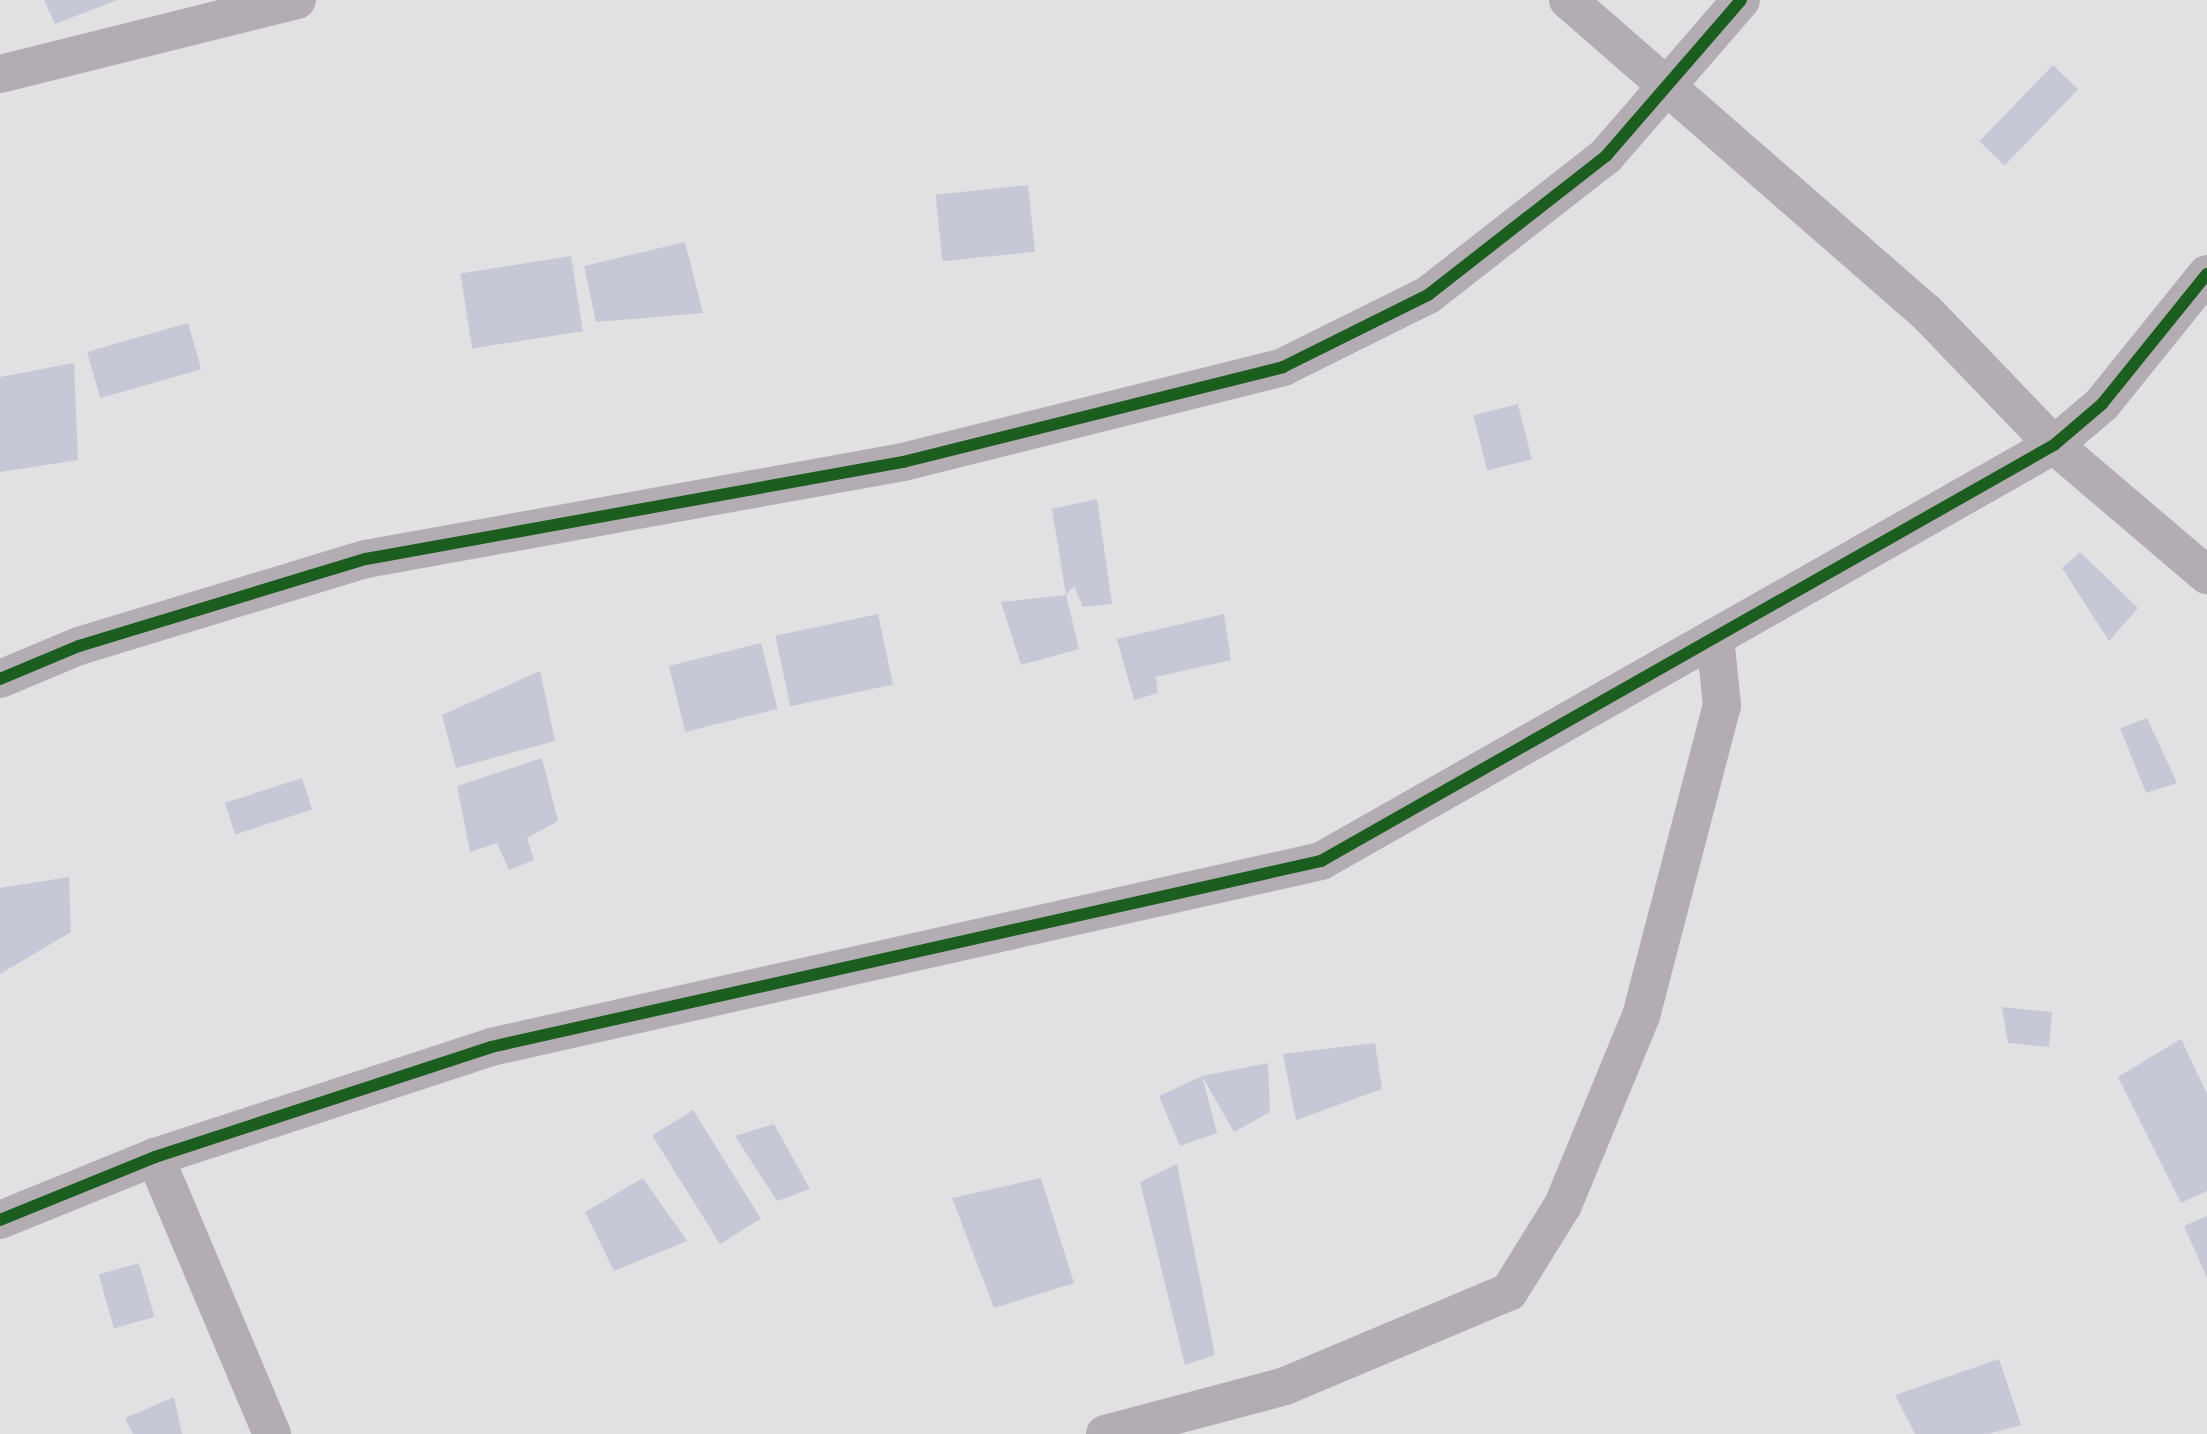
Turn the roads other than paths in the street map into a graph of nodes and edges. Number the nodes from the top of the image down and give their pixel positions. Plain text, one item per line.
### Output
1 (297, 0) edge
2 (1568, 0) edge
3 (1741, 0) edge
4 (0, 74) edge
5 (1670, 88) junction
6 (2207, 274) edge
7 (2054, 444) junction
8 (2207, 575) edge
9 (1715, 637) junction
10 (0, 679) edge
11 (156, 1158) junction
12 (0, 1220) edge
13 (272, 1434) edge
14 (1106, 1434) edge

1 - 4 street
2 - 5 street
3 - 5 street
5 - 7 street
5 - 10 street
6 - 7 street
7 - 8 street
7 - 9 street
9 - 11 street
9 - 14 street
11 - 12 street
11 - 13 street

